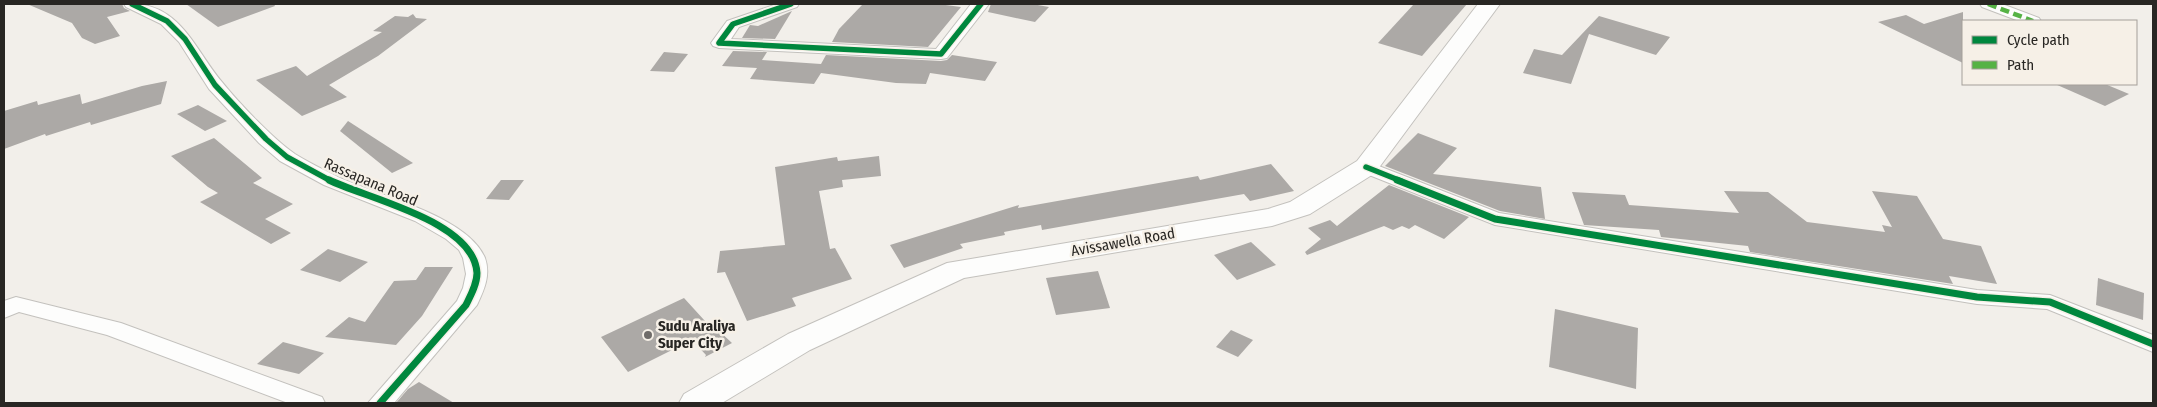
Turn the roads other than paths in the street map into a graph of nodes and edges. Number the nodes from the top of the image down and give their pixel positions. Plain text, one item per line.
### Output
1 (132, 4) edge
2 (791, 4) edge
3 (981, 4) edge
4 (1489, 4) edge
5 (1988, 4) edge
6 (2031, 20) edge
7 (1366, 167) junction
8 (4, 311) edge
9 (2153, 344) edge
10 (313, 403) edge
11 (380, 403) edge
12 (696, 403) edge

1 - 11 street, Rassapana Road
2 - 3 street
4 - 7 main road, Avissawella Road
5 - 6 street
7 - 9 street
7 - 12 main road, Avissawella Road
8 - 10 street

